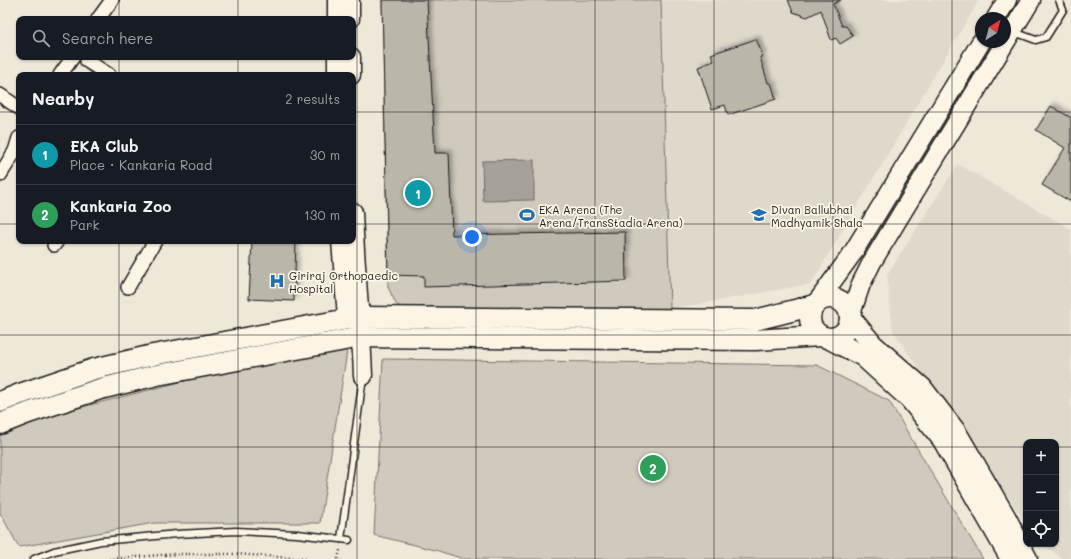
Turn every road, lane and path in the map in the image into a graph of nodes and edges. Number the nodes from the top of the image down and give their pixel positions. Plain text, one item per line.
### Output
1 (112, 0) edge
2 (337, 0) edge
3 (350, 0) edge
4 (1007, 0) edge
5 (1031, 0) edge
6 (1059, 0) edge
7 (1000, 12) edge
8 (100, 16) edge
9 (337, 16) edge
10 (350, 16) edge
11 (1012, 31) junction
12 (977, 48) edge
13 (71, 60) edge
14 (337, 60) edge
15 (350, 60) edge
16 (87, 61) dead end
17 (62, 72) edge
18 (104, 72) edge
19 (337, 72) edge
20 (351, 72) edge
21 (0, 95) edge
22 (16, 106) edge
23 (16, 153) edge
24 (0, 175) edge
25 (153, 244) edge
26 (341, 244) edge
27 (354, 244) edge
28 (128, 287) dead end
29 (815, 305) junction
30 (850, 317) junction
31 (353, 318) junction
32 (826, 337) junction
33 (355, 338) junction
34 (363, 376) joint
35 (0, 402) edge
36 (0, 424) edge
37 (999, 522) junction
38 (341, 539) junction
39 (349, 540) dead end
40 (34, 559) edge
41 (109, 559) edge
42 (308, 559) edge
43 (1011, 559) edge
44 (1028, 559) edge

1 - 8 street
2 - 9 main road
3 - 10 main road
4 - 7 main road
5 - 11 main road
6 - 11 lane
11 - 30 main road
12 - 29 main road
13 - 17 street
14 - 19 main road
15 - 20 main road
16 - 18 street
21 - 22 street
23 - 24 street
25 - 28 street
26 - 31 main road
27 - 31 main road
29 - 30 main road
29 - 31 main road
29 - 32 main road
30 - 32 main road
30 - 37 main road
31 - 33 main road
31 - 35 main road
32 - 33 main road
32 - 37 main road
33 - 34 main road
33 - 36 main road
34 - 38 lane
37 - 43 main road
37 - 44 main road
38 - 39 lane
38 - 40 lane
41 - 42 path

